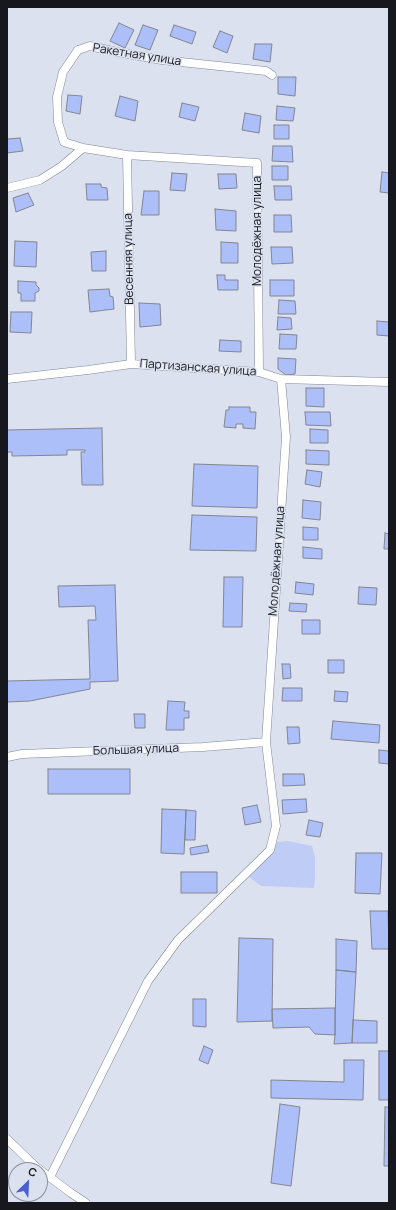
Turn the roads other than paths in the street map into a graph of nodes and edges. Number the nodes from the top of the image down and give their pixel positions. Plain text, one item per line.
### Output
1 (272, 74) dead end
2 (84, 148) junction
3 (127, 154) junction
4 (257, 163) joint
5 (7, 188) edge
6 (131, 364) junction
7 (259, 372) junction
8 (7, 379) edge
9 (281, 380) junction
10 (389, 382) edge
11 (266, 742) junction
12 (7, 757) edge
13 (7, 1141) edge
14 (50, 1178) junction
15 (86, 1203) edge

1 - 2 street, Ракетная улица
2 - 3 street, Ракетная улица
2 - 5 street
3 - 4 street, Ракетная улица
3 - 6 street, Весенняя улица
4 - 7 street, Молодёжная улица
6 - 7 street, Партизанская улица
6 - 8 street, Партизанская улица
7 - 9 street, Партизанская улица
9 - 10 street, Партизанская улица
9 - 11 street, Молодёжная улица
11 - 12 street, Большая улица
11 - 14 street, Молодёжная улица
13 - 14 street
14 - 15 street

